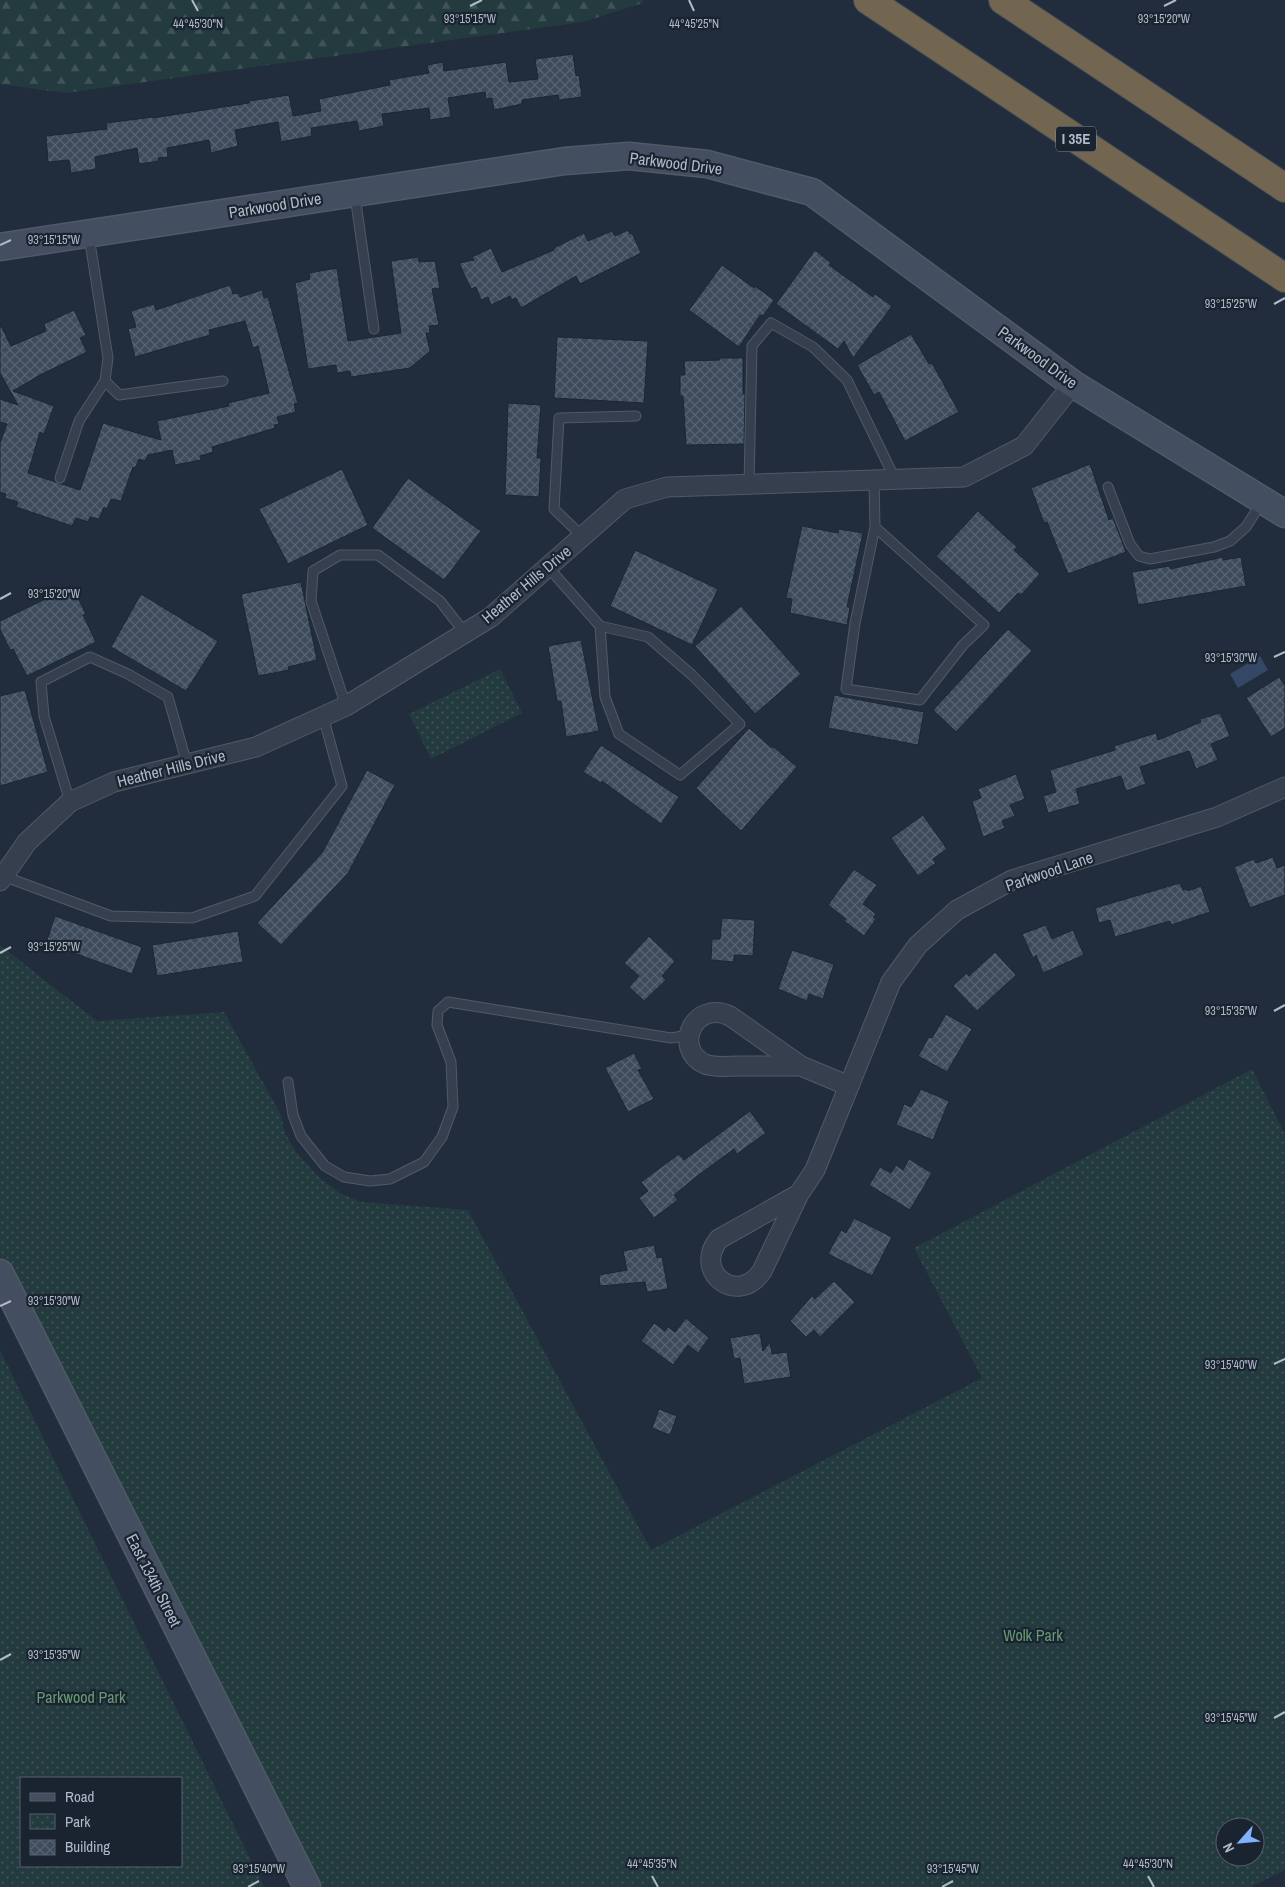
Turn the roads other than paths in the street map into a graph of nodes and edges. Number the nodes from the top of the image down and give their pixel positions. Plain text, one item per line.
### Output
1 (868, 0) edge
2 (1003, 0) edge
3 (1285, 188) edge
4 (354, 193) junction
5 (88, 234) junction
6 (0, 247) edge
7 (1285, 278) edge
8 (374, 329) dead end
9 (105, 381) junction
10 (222, 381) dead end
11 (1073, 384) junction
12 (636, 416) dead end
13 (60, 478) dead end
14 (895, 479) junction
15 (874, 480) junction
16 (749, 484) junction
17 (1108, 487) dead end
18 (1263, 500) junction
19 (1285, 514) edge
20 (875, 526) junction
21 (582, 536) junction
22 (548, 566) junction
23 (600, 626) junction
24 (465, 633) junction
25 (346, 706) junction
26 (323, 716) junction
27 (188, 764) junction
28 (1285, 787) edge
29 (70, 802) junction
30 (2, 879) edge
31 (689, 1035) junction
32 (801, 1066) junction
33 (288, 1082) dead end
34 (849, 1086) junction
35 (799, 1194) junction
36 (0, 1273) edge
37 (307, 1887) edge

1 - 7 highway, I 35E
2 - 3 highway
4 - 5 street, Parkwood Drive
4 - 8 lane
4 - 11 street, Parkwood Drive
5 - 6 street, Parkwood Drive
5 - 9 lane
9 - 10 lane
9 - 13 lane
11 - 14 street, Heather Hills Drive
11 - 18 street, Parkwood Drive
12 - 21 lane
14 - 15 street, Heather Hills Drive
14 - 16 lane
15 - 16 street, Heather Hills Drive
15 - 20 lane
16 - 21 street, Heather Hills Drive
17 - 18 lane
18 - 19 street, Parkwood Drive
20 - 20 lane
21 - 22 street, Heather Hills Drive
22 - 23 lane
22 - 24 street, Heather Hills Drive
23 - 23 lane
24 - 25 street, Heather Hills Drive
24 - 25 lane
25 - 26 street, Heather Hills Drive
26 - 27 street, Heather Hills Drive
26 - 30 lane
27 - 29 street, Heather Hills Drive
27 - 29 lane
28 - 34 street, Parkwood Lane
29 - 30 street, Heather Hills Drive
31 - 32 street
31 - 32 street
31 - 33 lane
32 - 34 street
34 - 35 street, Parkwood Lane
35 - 35 street, Parkwood Lane
36 - 37 street, East 134th Street

